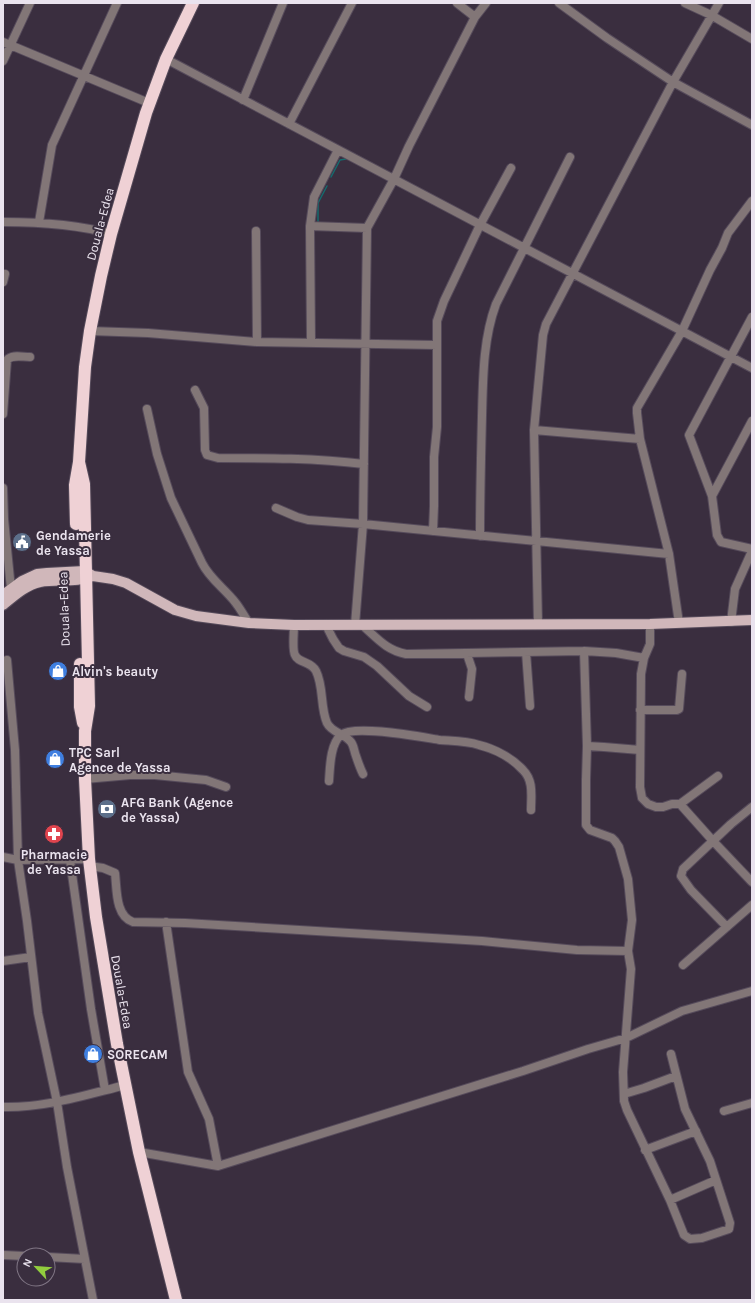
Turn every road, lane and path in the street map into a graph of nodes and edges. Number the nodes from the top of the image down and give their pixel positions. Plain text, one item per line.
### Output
1 (30, 3) edge
2 (117, 3) edge
3 (193, 3) edge
4 (283, 3) edge
5 (352, 3) edge
6 (457, 3) edge
7 (486, 3) edge
8 (559, 3) edge
9 (685, 3) edge
10 (718, 3) edge
11 (711, 15) junction
12 (476, 17) junction
13 (752, 38) edge
14 (6, 44) edge
15 (166, 59) junction
16 (3, 61) edge
17 (84, 76) junction
18 (673, 82) junction
19 (243, 100) junction
20 (149, 103) junction
21 (289, 124) junction
22 (752, 125) edge
23 (338, 150) junction
24 (570, 157) dead end
25 (511, 168) dead end
26 (394, 179) junction
27 (752, 200) edge
28 (3, 222) edge
29 (39, 222) junction
30 (480, 225) junction
31 (310, 226) junction
32 (367, 228) junction
33 (256, 230) dead end
34 (111, 234) junction
35 (525, 248) junction
36 (572, 274) junction
37 (752, 317) edge
38 (682, 330) junction
39 (90, 331) junction
40 (257, 342) junction
41 (311, 342) junction
42 (366, 344) junction
43 (437, 345) junction
44 (30, 357) dead end
45 (730, 357) junction
46 (752, 368) edge
47 (195, 390) dead end
48 (147, 409) dead end
49 (3, 414) edge
50 (752, 421) edge
51 (534, 430) junction
52 (640, 439) junction
53 (364, 464) junction
54 (3, 488) edge
55 (712, 496) junction
56 (276, 508) dead end
57 (4, 519) edge
58 (363, 524) junction
59 (433, 531) junction
60 (480, 536) junction
61 (537, 540) junction
62 (752, 550) edge
63 (669, 554) junction
64 (84, 576) junction
65 (7, 592) edge
66 (3, 605) edge
67 (752, 620) edge
68 (731, 622) junction
69 (249, 623) junction
70 (679, 623) junction
71 (294, 624) junction
72 (538, 624) junction
73 (650, 624) junction
74 (326, 625) junction
75 (358, 625) junction
76 (584, 651) junction
77 (526, 652) junction
78 (467, 654) junction
79 (644, 658) junction
80 (7, 660) dead end
81 (682, 674) dead end
82 (469, 697) dead end
83 (530, 706) dead end
84 (427, 707) dead end
85 (640, 710) junction
86 (341, 734) junction
87 (587, 746) junction
88 (640, 750) junction
89 (363, 774) dead end
90 (718, 776) dead end
91 (85, 779) junction
92 (329, 781) dead end
93 (226, 787) dead end
94 (680, 804) junction
95 (752, 807) edge
96 (531, 810) dead end
97 (713, 841) junction
98 (3, 857) edge
99 (18, 860) junction
100 (70, 860) junction
101 (89, 862) junction
102 (752, 882) edge
103 (752, 905) edge
104 (166, 922) junction
105 (727, 927) junction
106 (628, 951) junction
107 (31, 957) junction
108 (3, 961) edge
109 (683, 965) dead end
110 (752, 991) edge
111 (626, 1038) junction
112 (671, 1054) dead end
113 (676, 1076) junction
114 (126, 1085) junction
115 (105, 1090) junction
116 (624, 1094) junction
117 (57, 1102) junction
118 (752, 1103) edge
119 (3, 1107) edge
120 (724, 1110) dead end
121 (696, 1131) junction
122 (645, 1150) junction
123 (139, 1152) junction
124 (218, 1166) junction
125 (716, 1180) junction
126 (670, 1200) junction
127 (3, 1255) edge
128 (16, 1256) edge
129 (56, 1257) edge
130 (85, 1259) junction
131 (93, 1300) edge
132 (176, 1300) edge

1 - 14 street
2 - 17 street
3 - 15 highway, Douala-Edea
4 - 19 street
5 - 21 street
6 - 12 street
7 - 12 street
8 - 18 street
9 - 11 street
10 - 11 street
11 - 13 street
11 - 18 street
12 - 26 street
14 - 16 street
14 - 17 street
15 - 19 street
15 - 20 highway, Douala-Edea
17 - 20 street
17 - 29 street
18 - 22 street
18 - 36 street
19 - 21 street
20 - 34 highway, Douala-Edea
21 - 23 street
23 - 26 street
23 - 31 street
24 - 35 street
25 - 30 street
26 - 30 street
26 - 32 street
27 - 38 street
28 - 29 street
29 - 34 street
30 - 35 street
30 - 43 street
31 - 32 street
31 - 41 street
32 - 42 street
33 - 40 street
34 - 39 highway, Douala-Edea
35 - 36 street
35 - 60 street
36 - 38 street
36 - 51 street
37 - 45 street
38 - 45 street
38 - 52 street
39 - 40 street
39 - 64 highway, Douala-Edea
40 - 41 street
41 - 42 street
42 - 43 street
42 - 53 street
43 - 59 street
44 - 49 street
45 - 46 street
45 - 55 street
47 - 53 street
48 - 69 street
50 - 55 street
51 - 52 street
51 - 61 street
52 - 63 street
53 - 58 street
54 - 57 street
55 - 62 street
56 - 58 street
57 - 65 street
58 - 59 street
58 - 75 street
59 - 60 street
60 - 61 street
61 - 63 street
61 - 72 street
62 - 68 street
63 - 70 street
64 - 65 main road
64 - 66 main road
64 - 69 main road
64 - 91 highway, Douala-Edea
67 - 68 main road
68 - 70 main road
69 - 71 main road
70 - 73 main road
71 - 74 main road
71 - 86 street
72 - 73 main road
72 - 75 main road
73 - 79 street
74 - 75 main road
74 - 84 street
75 - 78 street
76 - 77 street
76 - 79 street
76 - 87 street
77 - 78 street
77 - 83 street
78 - 82 street
79 - 85 street
80 - 99 street
81 - 85 street
85 - 88 street
86 - 89 street
86 - 92 street
86 - 96 street
87 - 88 street
87 - 106 street
88 - 94 street
90 - 94 street
91 - 93 street
91 - 101 highway, Douala-Edea
94 - 97 street
95 - 97 street
97 - 102 street
97 - 105 street
98 - 99 street
99 - 100 street
99 - 107 street
100 - 101 street
100 - 115 street
101 - 104 street
101 - 114 highway, Douala-Edea
103 - 105 street
104 - 106 street
104 - 124 street
105 - 109 street
106 - 111 street
107 - 108 street
107 - 117 street
110 - 111 street
111 - 116 street
111 - 124 street
112 - 113 street
113 - 116 street
113 - 121 street
114 - 115 street
114 - 123 highway, Douala-Edea
115 - 117 street
116 - 122 street
117 - 119 street
117 - 130 street
118 - 120 street
121 - 122 street
121 - 125 street
122 - 126 street
123 - 124 street
123 - 132 highway, Douala-Edea
125 - 126 street
125 - 126 street
127 - 128 street
129 - 130 street
130 - 131 street

